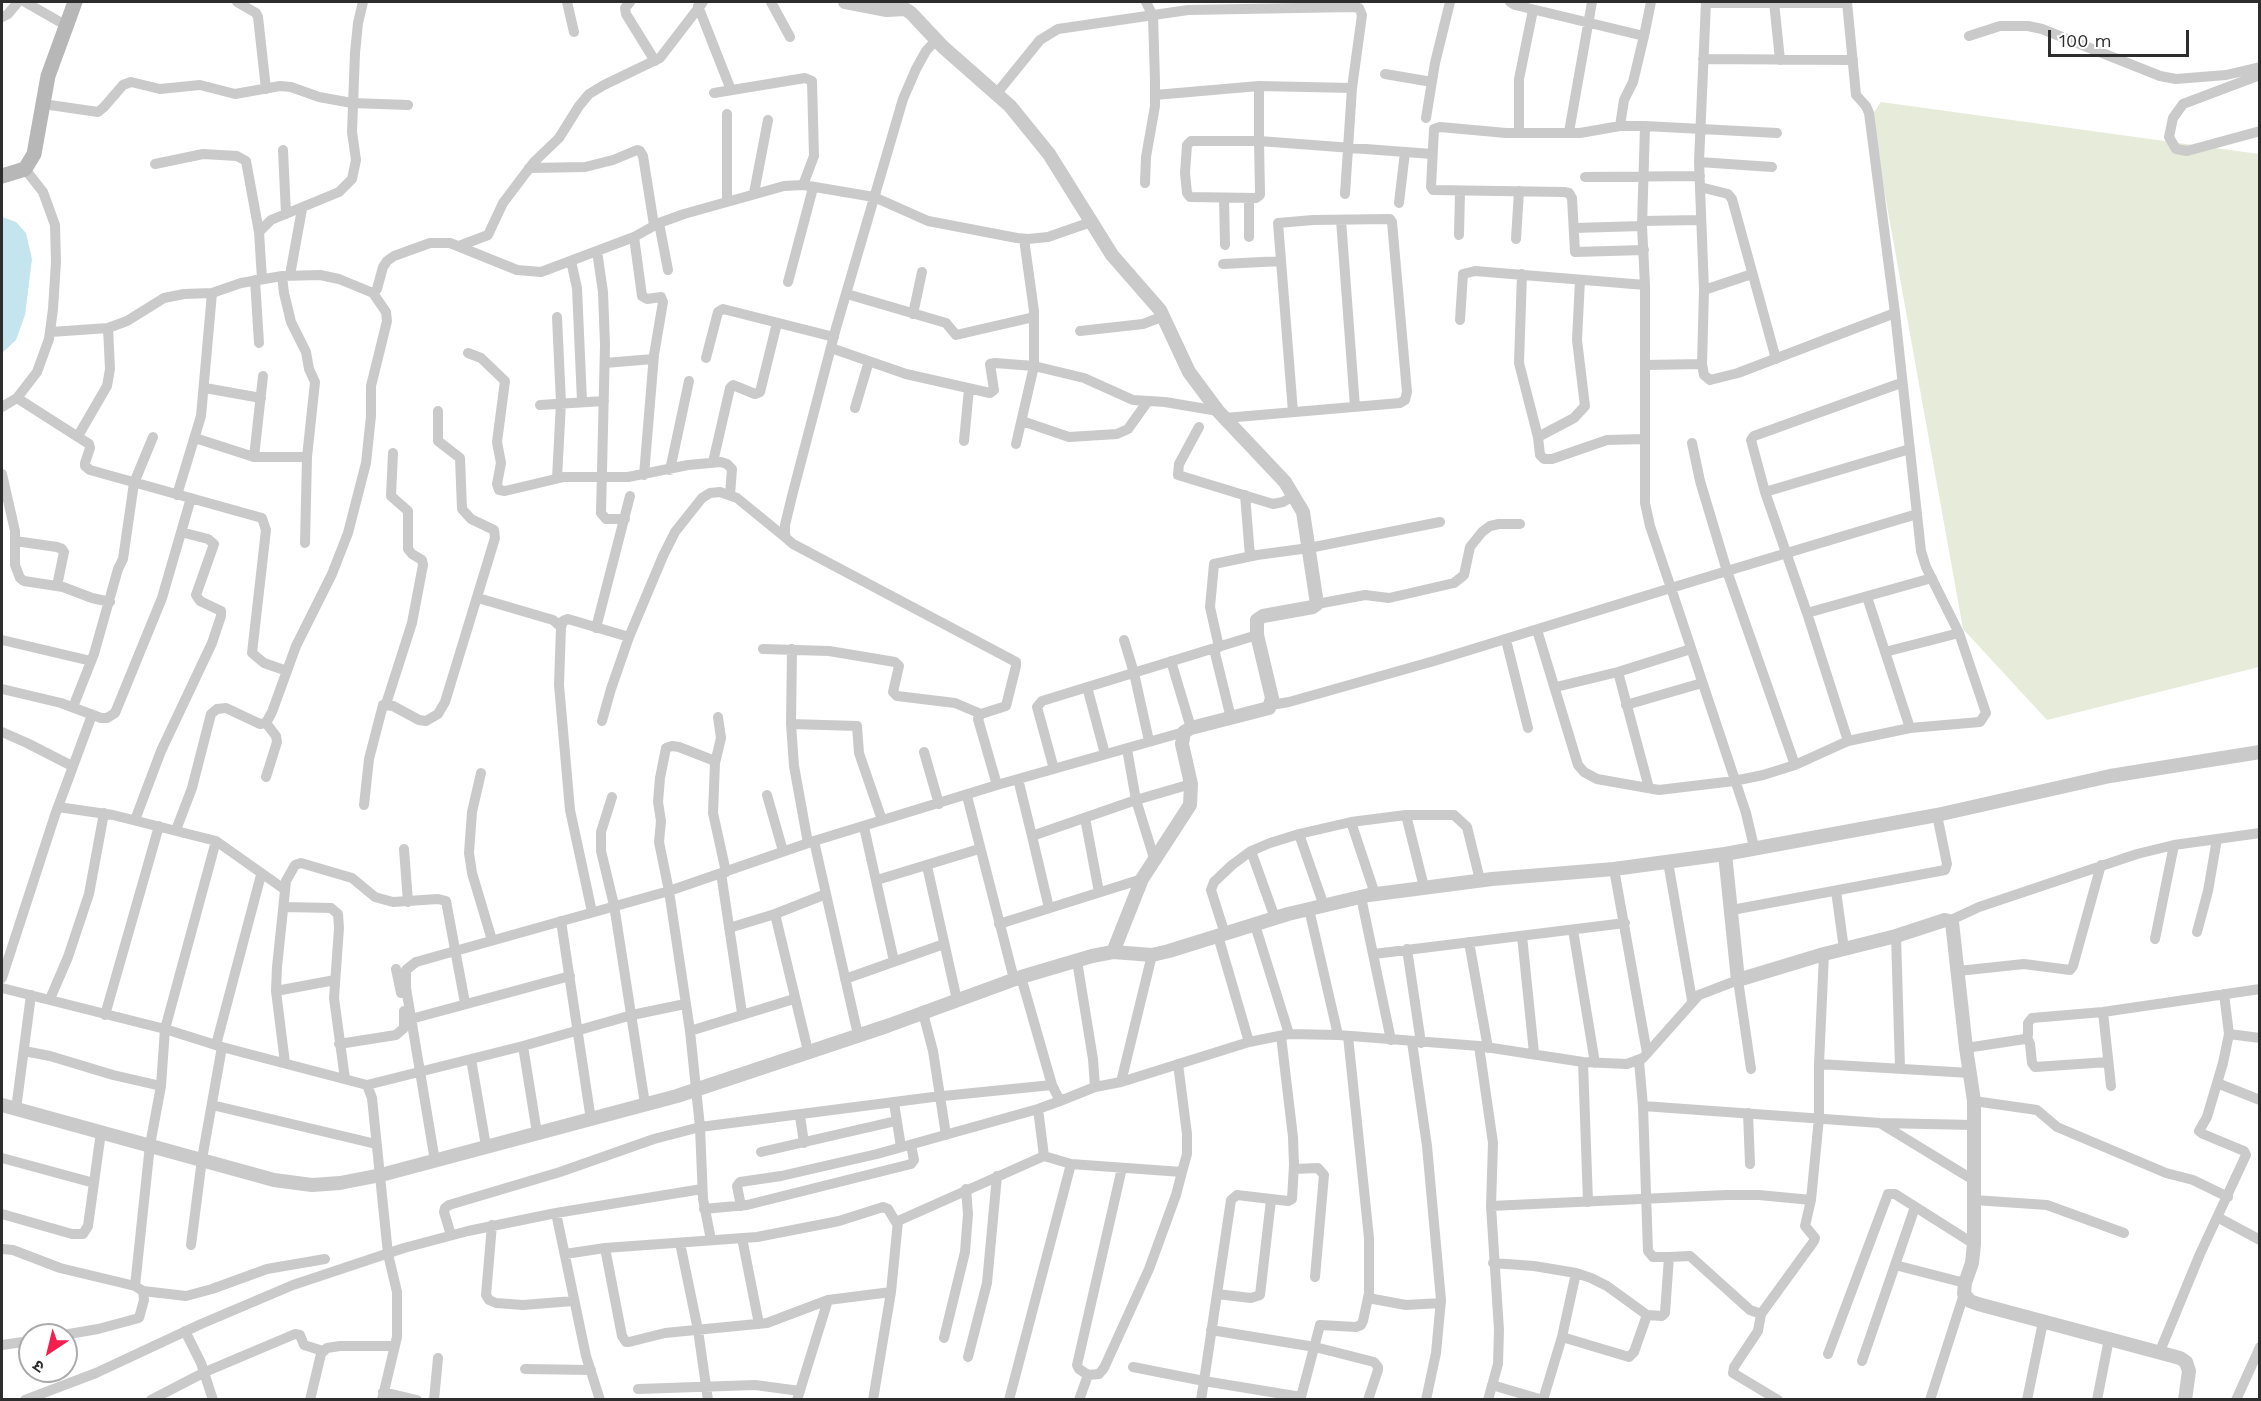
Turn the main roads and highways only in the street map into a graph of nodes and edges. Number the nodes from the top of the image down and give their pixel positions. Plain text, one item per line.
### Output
1 (75, 2) edge
2 (2, 176) edge

1 - 2 main road

